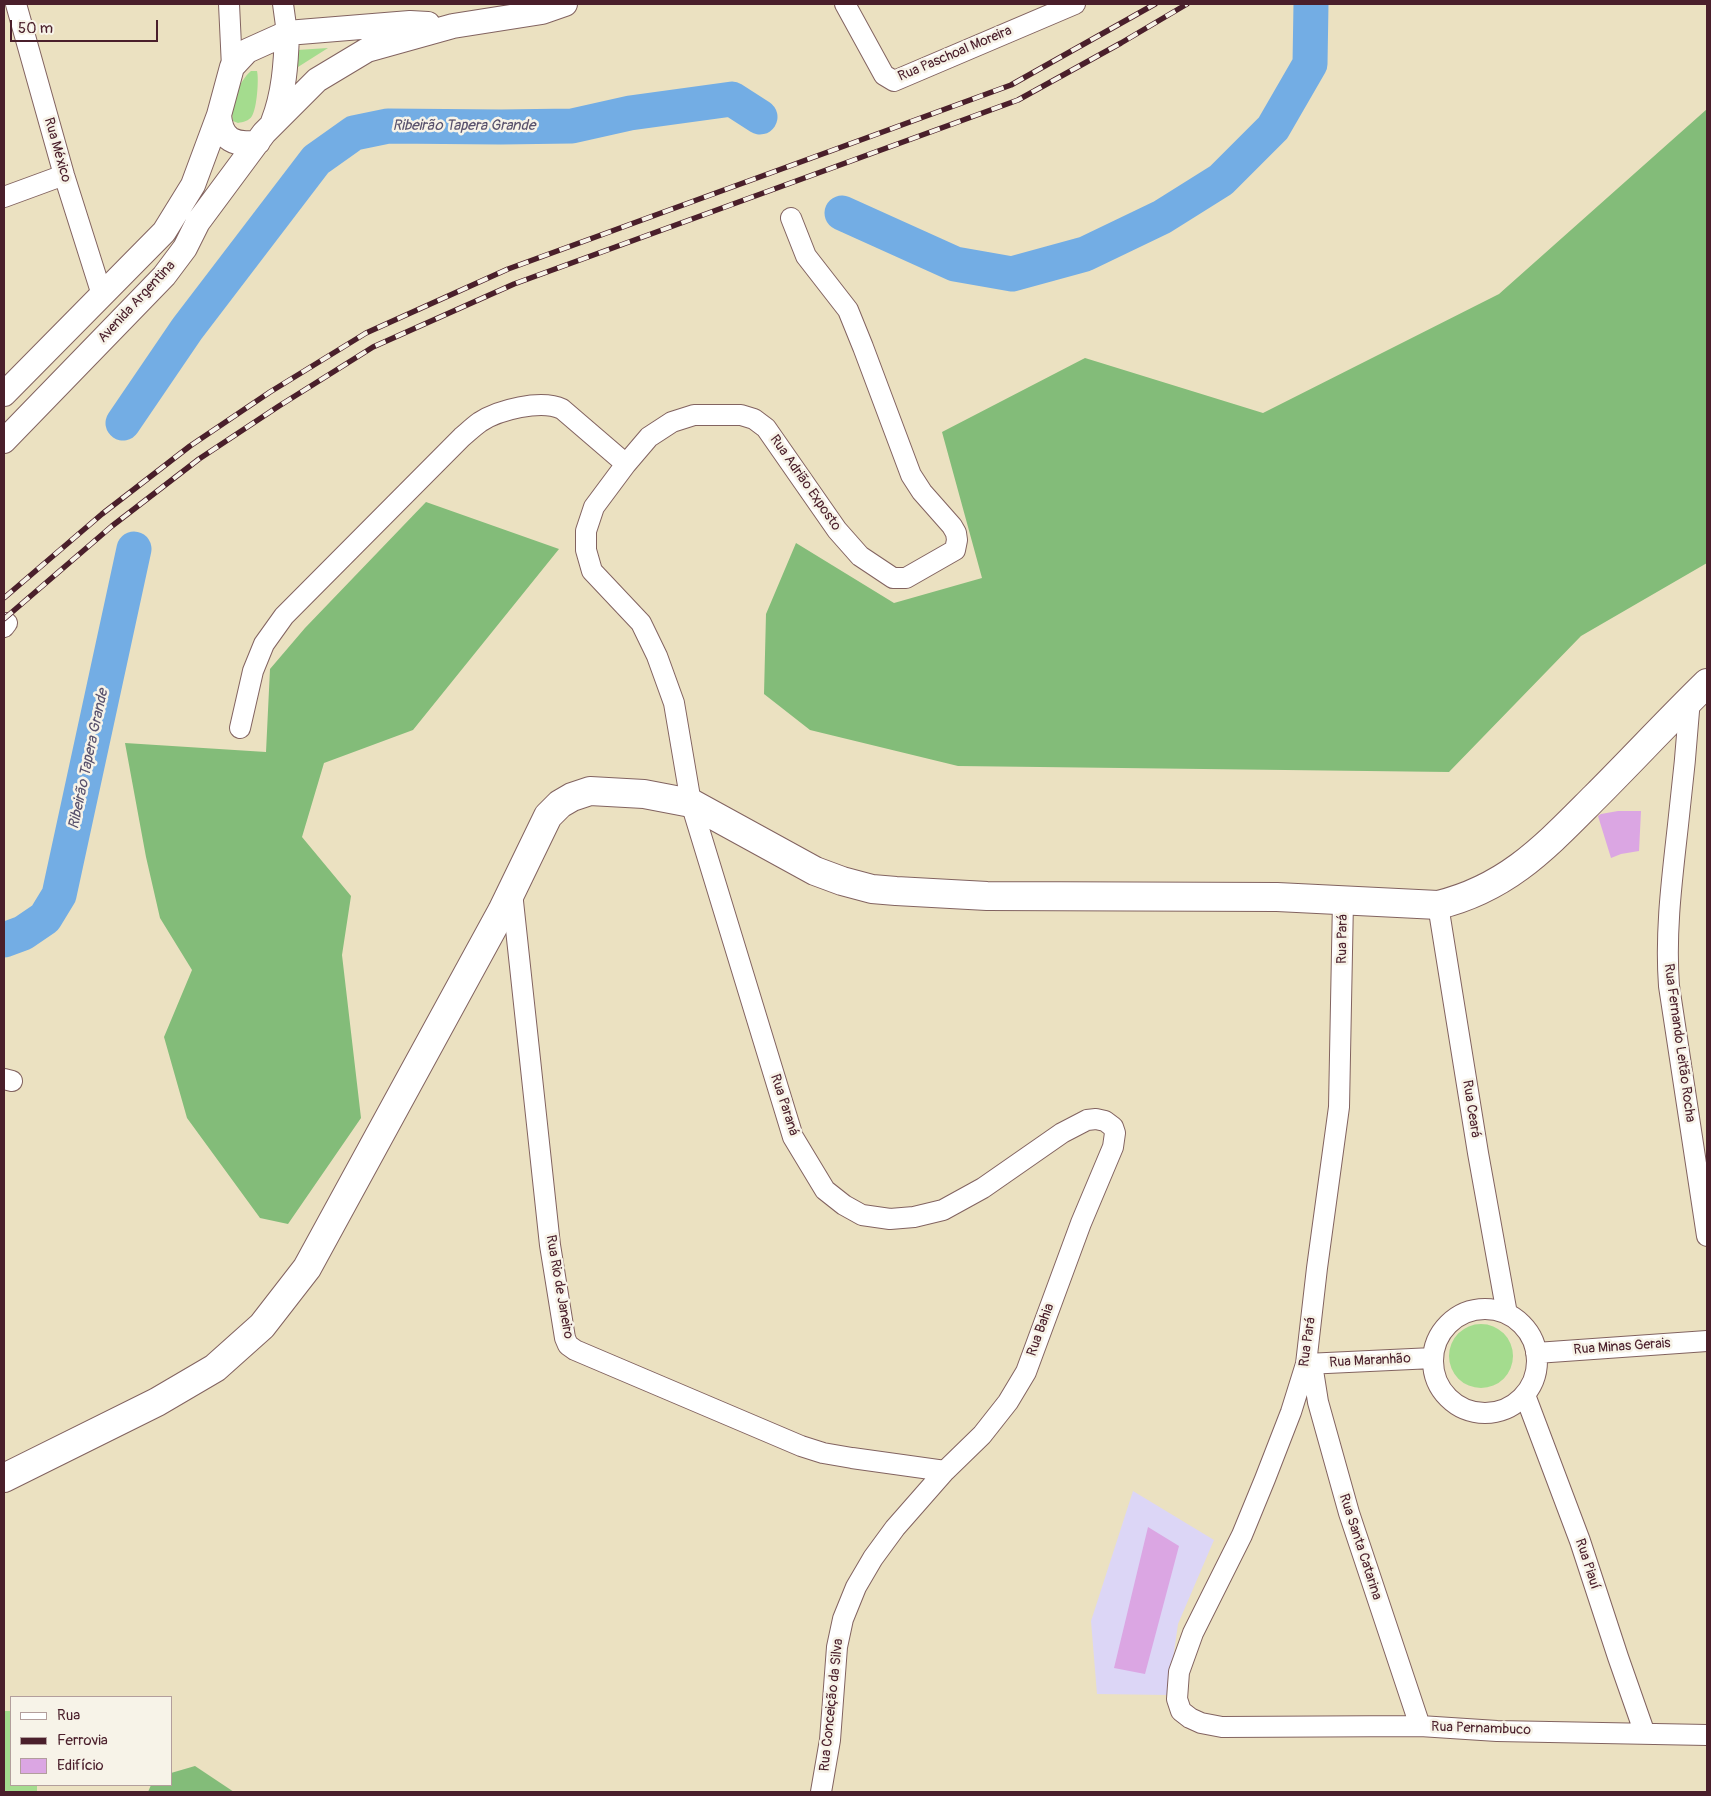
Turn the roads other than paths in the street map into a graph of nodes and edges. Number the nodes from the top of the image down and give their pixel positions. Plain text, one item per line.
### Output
1 (16, 4) edge
2 (229, 4) edge
3 (283, 4) edge
4 (565, 4) edge
5 (845, 4) edge
6 (1075, 4) edge
7 (452, 26) junction
8 (287, 33) junction
9 (232, 67) junction
10 (219, 115) junction
11 (265, 134) junction
12 (64, 175) junction
13 (4, 197) edge
14 (791, 218) dead end
15 (102, 295) junction
16 (4, 394) edge
17 (4, 441) edge
18 (626, 464) junction
19 (1699, 691) edge
20 (240, 728) dead end
21 (691, 803) junction
22 (512, 892) junction
23 (1343, 900) junction
24 (1438, 905) junction
25 (1102, 1169) joint
26 (1707, 1236) edge
27 (1507, 1314) junction
28 (1707, 1341) edge
29 (1536, 1353) junction
30 (1433, 1358) junction
31 (1309, 1364) junction
32 (1525, 1395) junction
33 (945, 1471) junction
34 (4, 1478) edge
35 (1255, 1726) joint
36 (1420, 1726) junction
37 (1645, 1734) junction
38 (1707, 1735) edge
39 (821, 1792) edge

1 - 12 street, Rua México
2 - 9 street
3 - 8 street
4 - 7 street
5 - 6 street, Rua Paschoal Moreira
7 - 8 street
7 - 11 street
8 - 9 street
8 - 11 street
9 - 10 street, Avenida Argentina
10 - 11 street
10 - 15 street, Avenida Argentina
11 - 17 street, Avenida Argentina
12 - 13 street
12 - 15 street, Rua México
14 - 18 street, Rua Adrião Exposto
15 - 16 street, Avenida Argentina
18 - 20 street
18 - 21 street, Rua Adrião Exposto
19 - 24 main road
19 - 26 street, Rua Fernando Leitão Rocha
21 - 22 main road
21 - 23 main road
21 - 25 street, Rua Paraná
22 - 33 street, Rua Rio de Janeiro
22 - 34 main road
23 - 24 main road
23 - 31 street, Rua Pará
24 - 27 street, Rua Ceará
25 - 33 street, Rua Bahia
27 - 29 street
27 - 30 street
28 - 29 street, Rua Minas Gerais
29 - 32 street
30 - 31 street, Rua Maranhão
30 - 32 street
31 - 35 street, Rua Pará
31 - 36 street, Rua Santa Catarina
32 - 37 street, Rua Piauí
33 - 39 street, Rua Conceição da Silva
35 - 36 street, Rua Pernambuco
36 - 37 street, Rua Pernambuco
37 - 38 street, Rua Pernambuco

